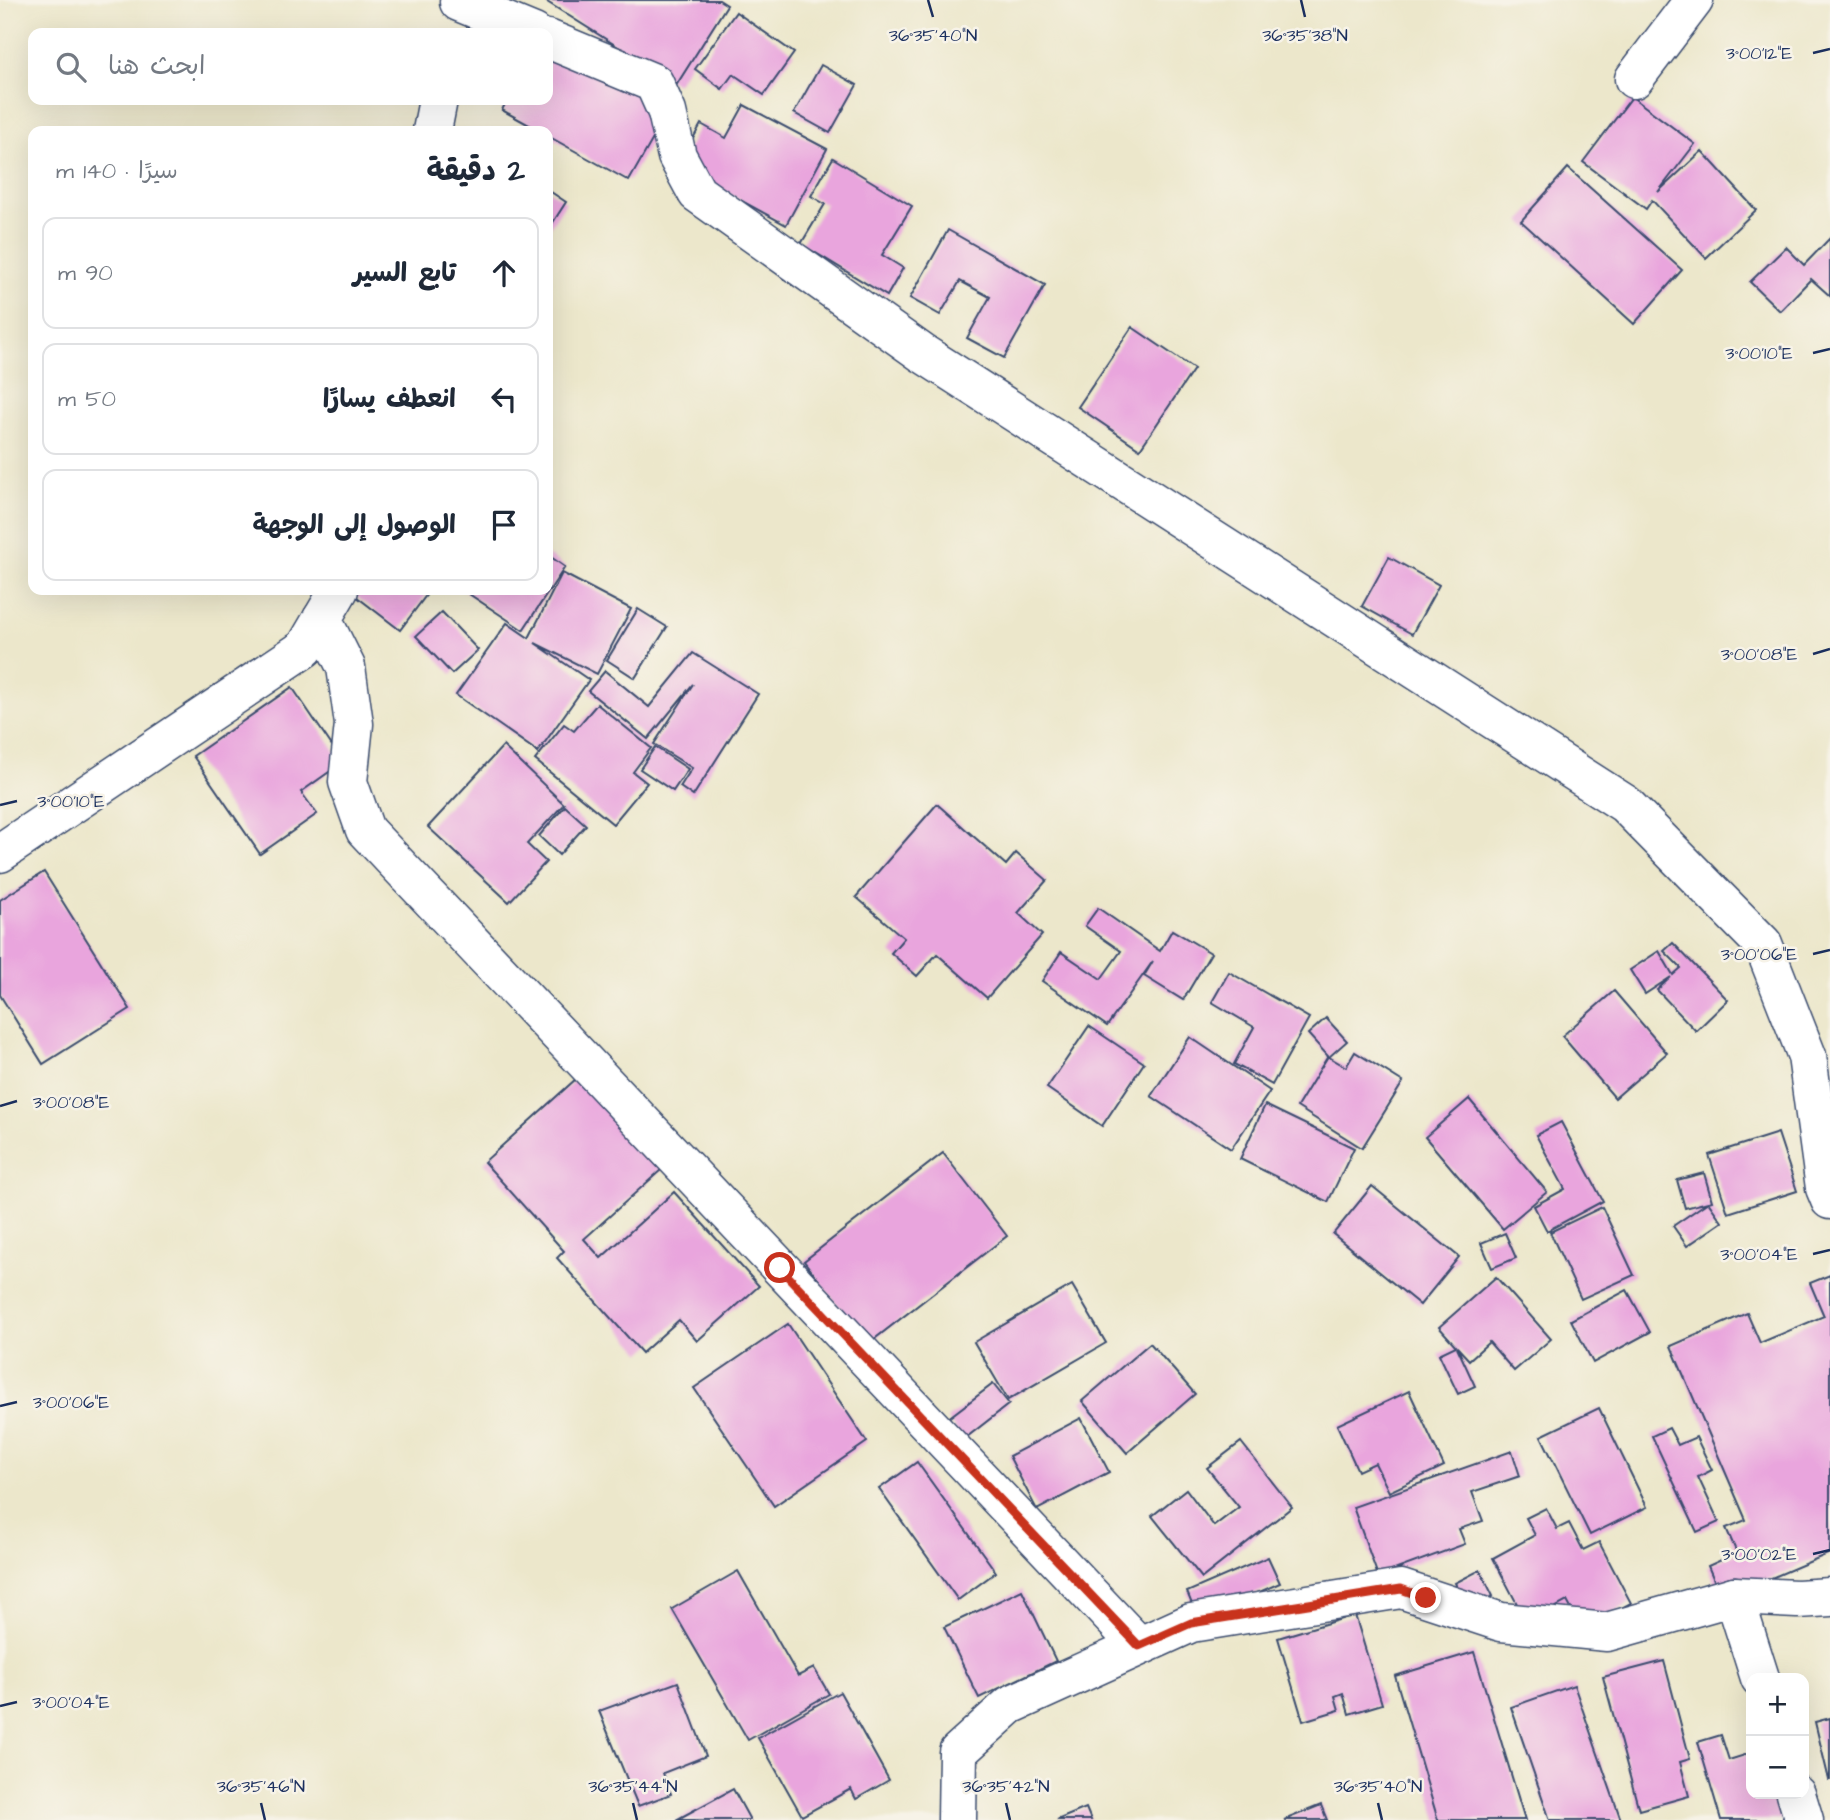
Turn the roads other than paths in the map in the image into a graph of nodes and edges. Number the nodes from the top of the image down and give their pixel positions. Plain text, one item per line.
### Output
1 (1694, 0) edge
2 (457, 12) edge
3 (516, 28) edge
4 (553, 41) edge
5 (1634, 79) dead end
6 (437, 105) edge
7 (433, 126) edge
8 (330, 604) edge
9 (0, 853) edge
10 (1830, 1200) edge
11 (1734, 1597) junction
12 (1830, 1597) edge
13 (1139, 1646) junction
14 (1758, 1673) edge
15 (1798, 1799) edge
16 (957, 1820) edge
17 (1804, 1820) edge

1 - 5 street
2 - 3 street
4 - 10 street
6 - 7 street
8 - 9 street
8 - 13 street
11 - 12 street
11 - 13 street
11 - 14 street
13 - 16 street
15 - 17 street

